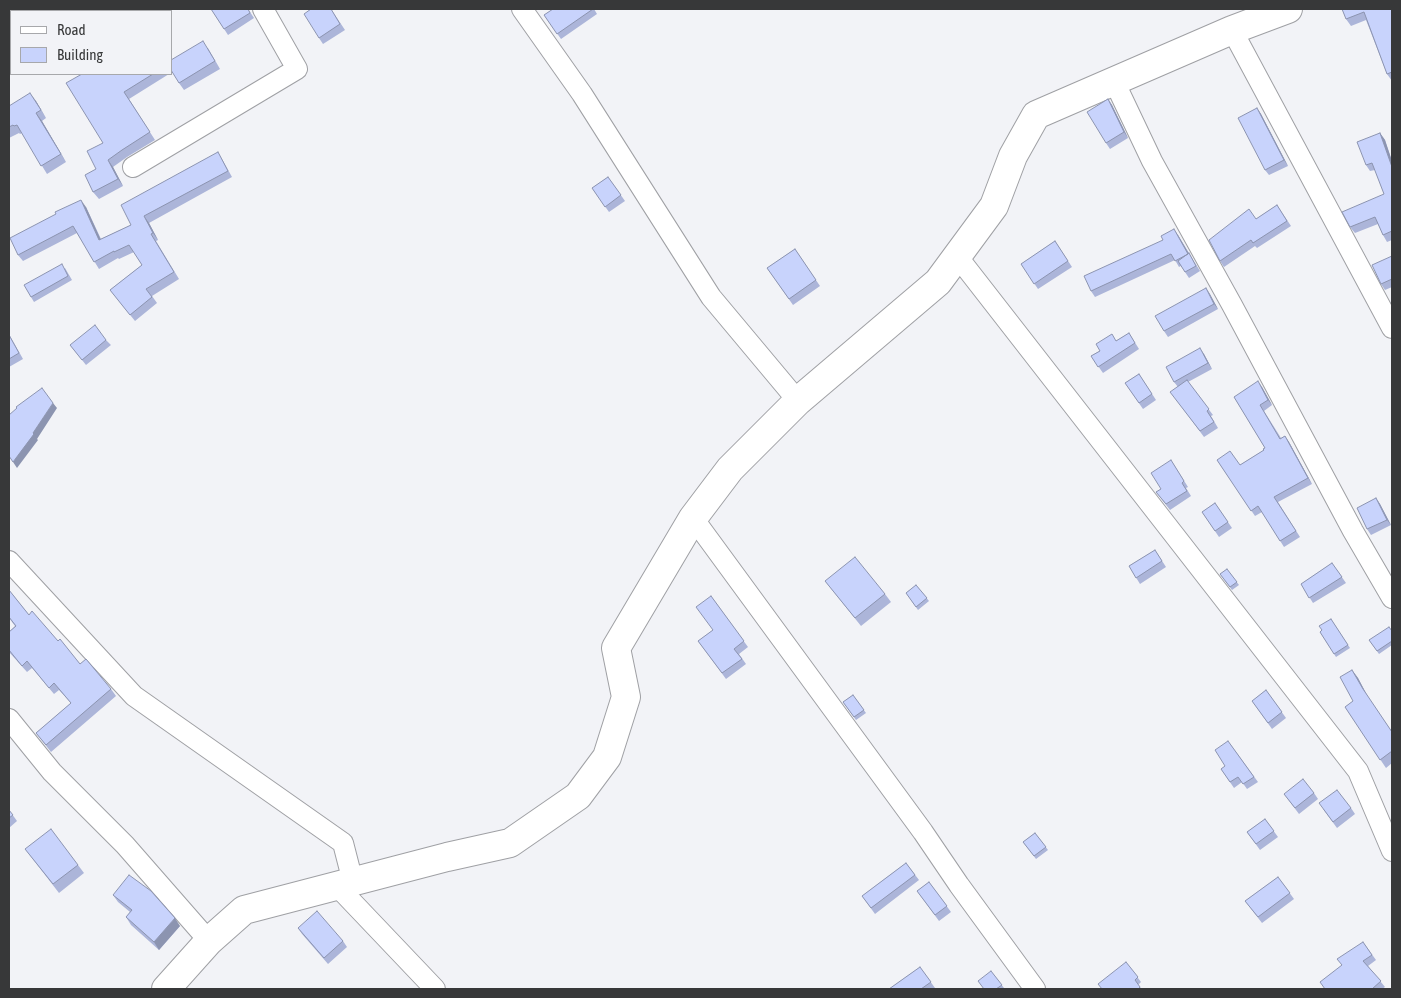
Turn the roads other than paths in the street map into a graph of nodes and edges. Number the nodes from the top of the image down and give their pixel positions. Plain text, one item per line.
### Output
1 (263, 9) edge
2 (522, 9) edge
3 (1288, 9) edge
4 (1232, 30) junction
5 (1114, 81) junction
6 (133, 167) dead end
7 (957, 256) junction
8 (1392, 328) edge
9 (798, 401) junction
10 (693, 518) junction
11 (9, 561) edge
12 (1392, 598) edge
13 (9, 719) edge
14 (1392, 851) edge
15 (345, 884) junction
16 (209, 941) junction
17 (166, 989) edge
18 (435, 989) edge
19 (1035, 989) edge

1 - 6 street
2 - 9 street
3 - 4 street
4 - 5 street
4 - 8 street
5 - 7 street
5 - 12 street
7 - 9 street
7 - 14 street
9 - 10 street
10 - 15 street
10 - 19 street
11 - 15 street
13 - 16 street
15 - 16 street
15 - 18 street
16 - 17 street

